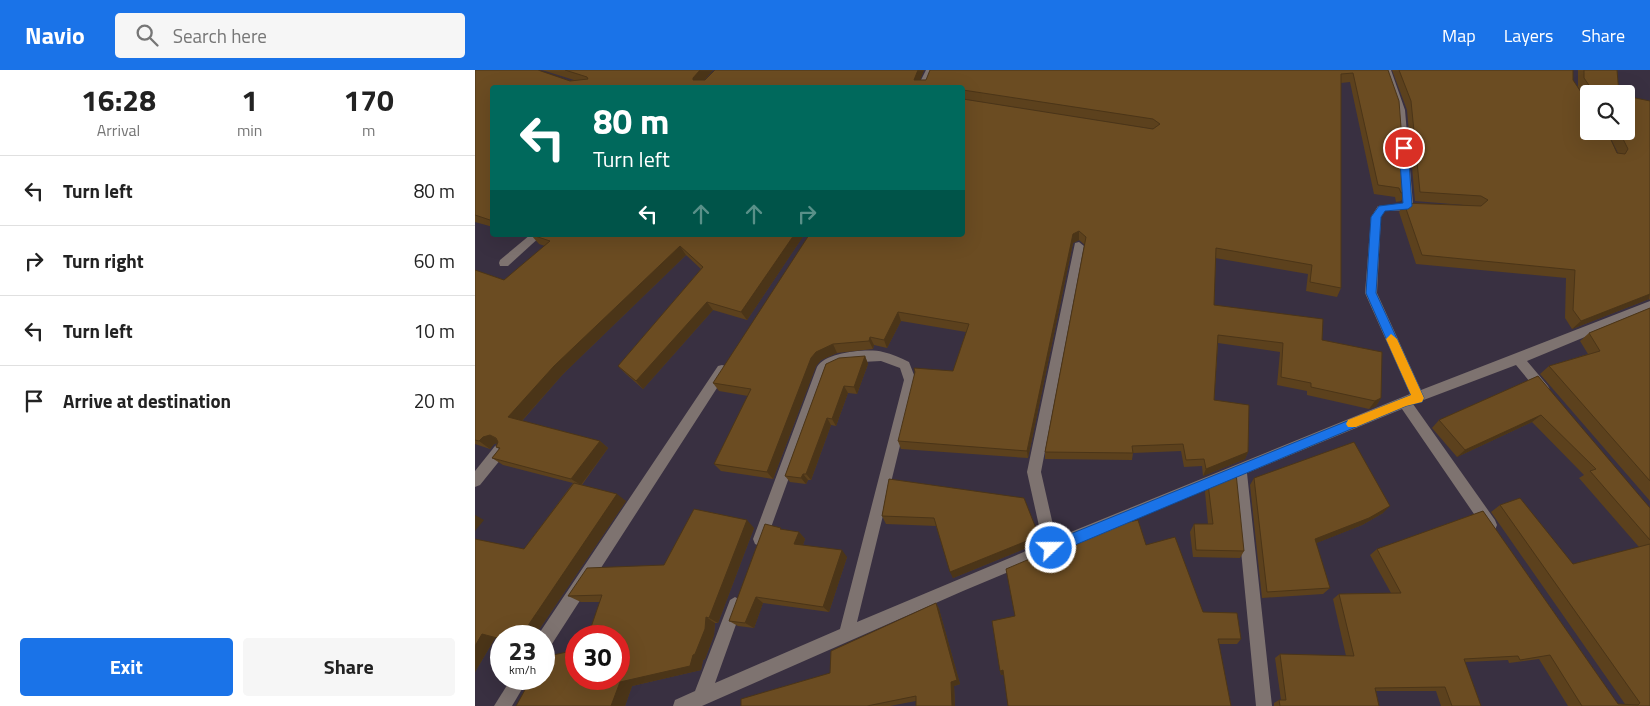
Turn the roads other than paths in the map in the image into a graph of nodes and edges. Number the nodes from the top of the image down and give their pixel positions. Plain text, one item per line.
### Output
1 (930, 70) edge
2 (1387, 70) edge
3 (922, 85) edge
4 (1408, 206) junction
5 (1427, 207) edge
6 (535, 237) edge
7 (1079, 246) edge
8 (504, 264) dead end
9 (1650, 305) edge
10 (731, 355) edge
11 (1518, 359) junction
12 (1411, 400) junction
13 (1555, 403) edge
14 (500, 450) edge
15 (1239, 470) junction
16 (475, 481) edge
17 (1499, 537) edge
18 (1051, 548) junction
19 (755, 551) edge
20 (739, 596) edge
21 (555, 625) edge
22 (846, 635) junction
23 (513, 690) edge
24 (701, 698) junction
25 (502, 706) edge
26 (681, 706) edge
27 (1264, 706) edge

1 - 3 street
2 - 4 street
4 - 5 street
4 - 12 street
6 - 8 street
7 - 18 street
9 - 11 street
10 - 21 street
11 - 12 street
11 - 13 street
12 - 15 street
12 - 17 street
14 - 16 street
15 - 18 street
15 - 27 street
18 - 22 street
19 - 22 street
20 - 24 street
22 - 24 street
23 - 25 street
24 - 26 street

